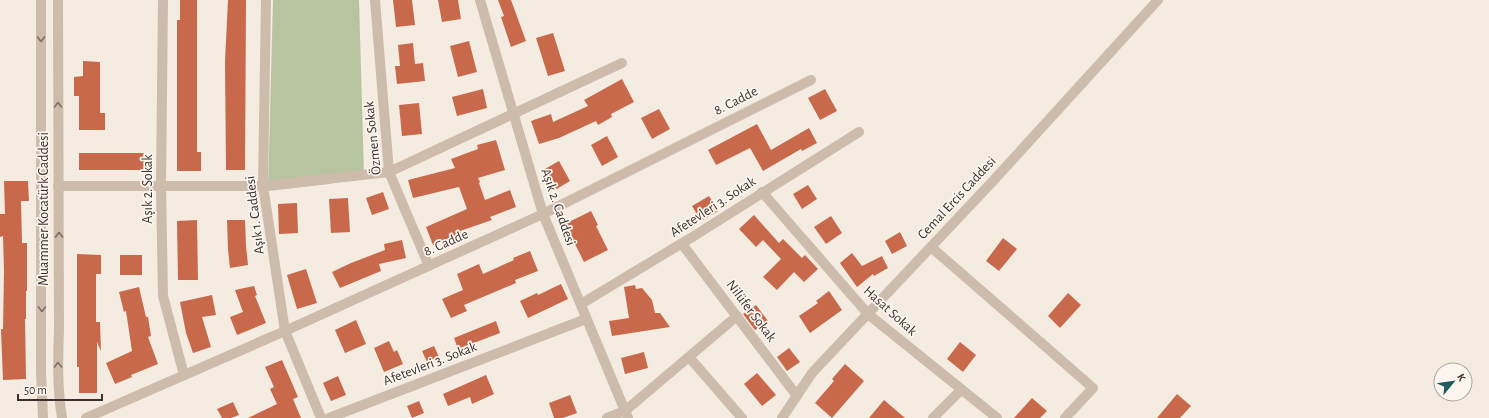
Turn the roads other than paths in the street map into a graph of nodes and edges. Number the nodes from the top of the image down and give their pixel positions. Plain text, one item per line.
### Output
1 (41, 0) edge
2 (58, 0) edge
3 (163, 0) edge
4 (266, 0) edge
5 (374, 0) edge
6 (480, 0) edge
7 (1158, 0) edge
8 (622, 63) dead end
9 (811, 80) dead end
10 (513, 114) junction
11 (859, 132) dead end
12 (389, 172) junction
13 (58, 186) junction
14 (161, 186) junction
15 (263, 186) junction
16 (762, 192) junction
17 (543, 214) junction
18 (682, 244) junction
19 (931, 247) junction
20 (429, 266) junction
21 (581, 304) junction
22 (868, 314) junction
23 (737, 316) junction
24 (586, 319) junction
25 (285, 331) junction
26 (689, 357) junction
27 (184, 375) junction
28 (961, 390) junction
29 (797, 396) junction
30 (626, 414) edge
31 (43, 418) edge
32 (62, 418) edge
33 (86, 418) edge
34 (321, 418) edge
35 (329, 418) edge
36 (607, 418) edge
37 (635, 418) edge
38 (742, 418) edge
39 (782, 418) edge
40 (933, 418) edge
41 (997, 418) edge
42 (1065, 418) edge

1 -> 31 street, Muammer Kocatürk Caddesi
13 -> 2 street, Muammer Kocatürk Caddesi
3 - 14 street, Aşık 2. Sokak
4 - 15 street, Aşık 1. Caddesi
5 - 12 street, Özmen Sokak
6 - 10 street, Aşık 2. Caddesi
7 - 19 street, Cemal Ercis Caddesi
8 - 10 street
9 - 17 street, 8. Cadde
10 - 12 street
10 - 17 street, Aşık 2. Caddesi
11 - 16 street, Afetevleri 3. Sokak
12 - 15 street
12 - 20 street, Özmen Sokak
13 - 14 street
32 -> 13 street, Muammer Kocatürk Caddesi
14 - 15 street
14 - 27 street, Aşık 2. Sokak
15 - 25 street, Aşık 1. Caddesi
16 - 18 street, Afetevleri 3. Sokak
16 - 22 street, Hasat Sokak
17 - 20 street, 8. Cadde
17 - 21 street, Aşık 2. Caddesi
18 - 21 street, Afetevleri 3. Sokak
18 - 23 street, Nilüfer Sokak
19 - 22 street, Cemal Ercis Caddesi
19 - 42 street
20 - 25 street, 8. Cadde
21 - 24 street, Aşık 2. Caddesi
22 - 28 street, Hasat Sokak
22 - 29 street, Cemal Ercis Caddesi
23 - 26 street
23 - 29 street, Nilüfer Sokak
24 - 30 street, Aşık 2. Caddesi
24 - 35 street, Afetevleri 3. Sokak
25 - 27 street, 8. Cadde
25 - 34 street, Aşık 1. Caddesi
26 - 30 street
26 - 38 street
27 - 33 street, 8. Cadde
28 - 40 street
28 - 41 street, Hasat Sokak
29 - 39 street, Cemal Ercis Caddesi
30 - 36 street
30 - 37 street

